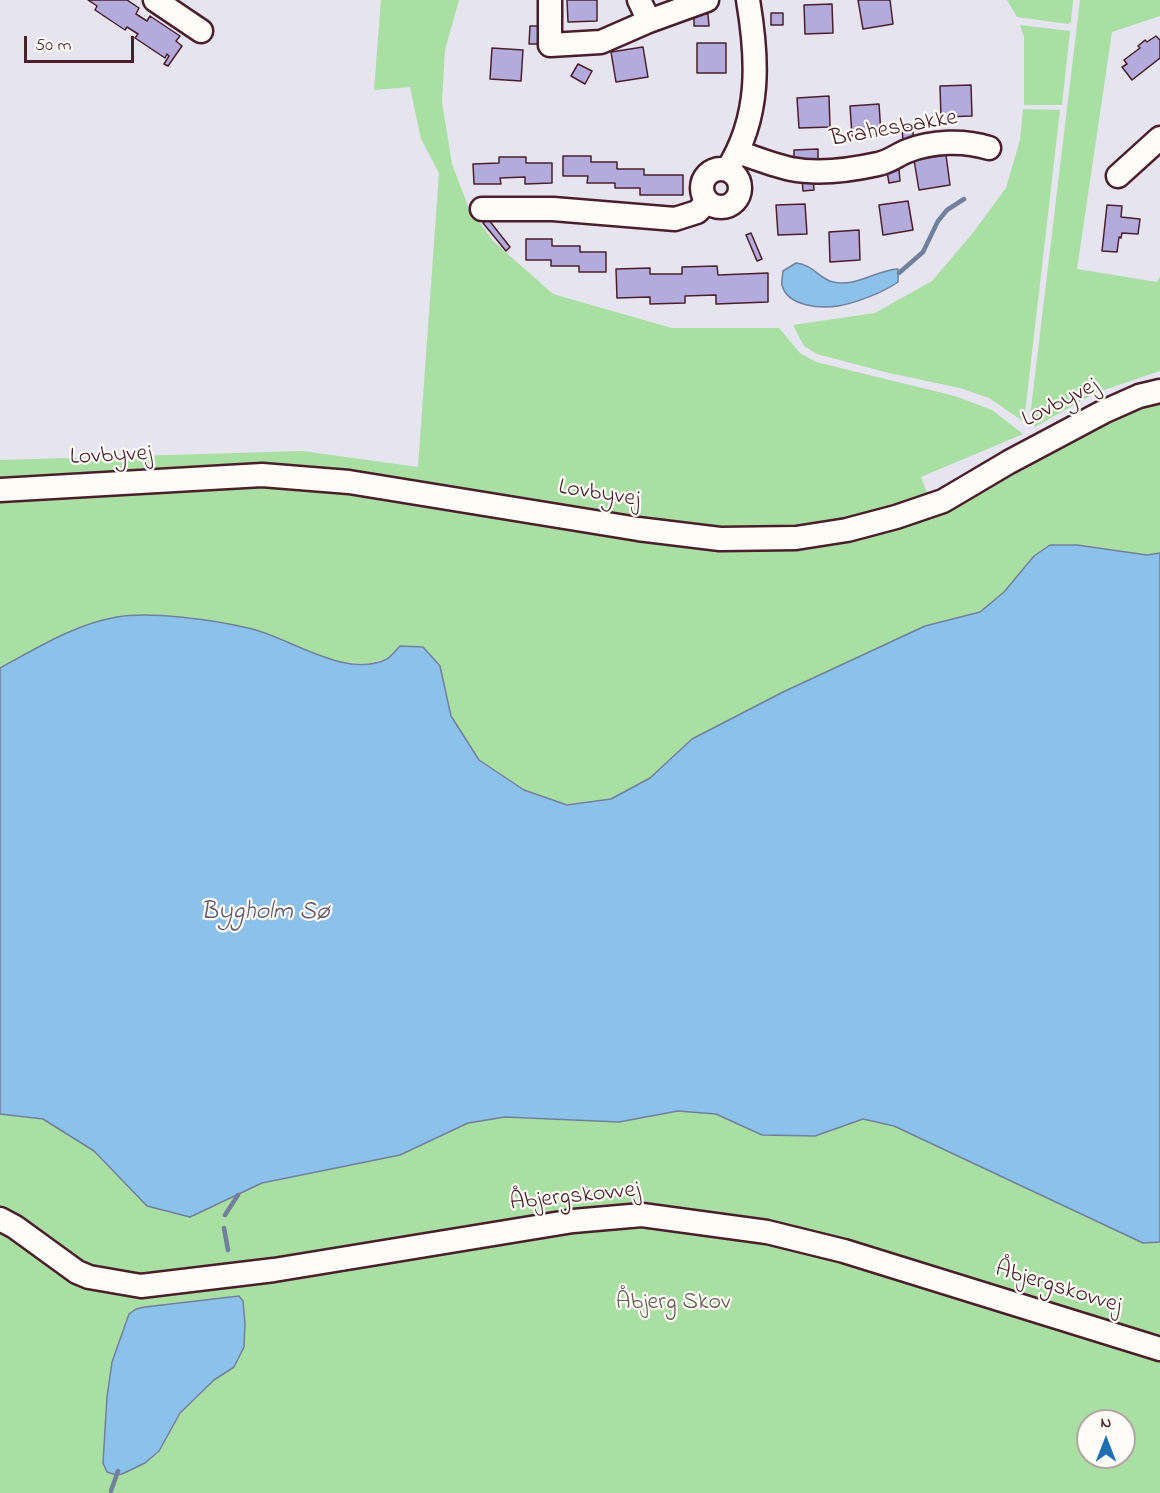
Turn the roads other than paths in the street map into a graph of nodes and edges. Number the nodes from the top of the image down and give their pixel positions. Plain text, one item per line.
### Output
1 (155, 0) edge
2 (550, 0) edge
3 (639, 0) edge
4 (707, 0) edge
5 (748, 0) edge
6 (755, 0) edge
7 (650, 21) junction
8 (201, 31) dead end
9 (1160, 138) edge
10 (989, 148) dead end
11 (732, 161) junction
12 (1118, 176) dead end
13 (482, 209) dead end
14 (1160, 391) edge
15 (0, 490) edge
16 (0, 1219) edge
17 (1160, 1349) edge

1 - 8 street
2 - 7 street
3 - 7 street
4 - 7 street
5 - 6 street
5 - 11 street
9 - 12 street
10 - 11 street, Brahesbakke
11 - 13 street
14 - 15 street, Lovbyvej
16 - 17 street, Åbjergskovvej

